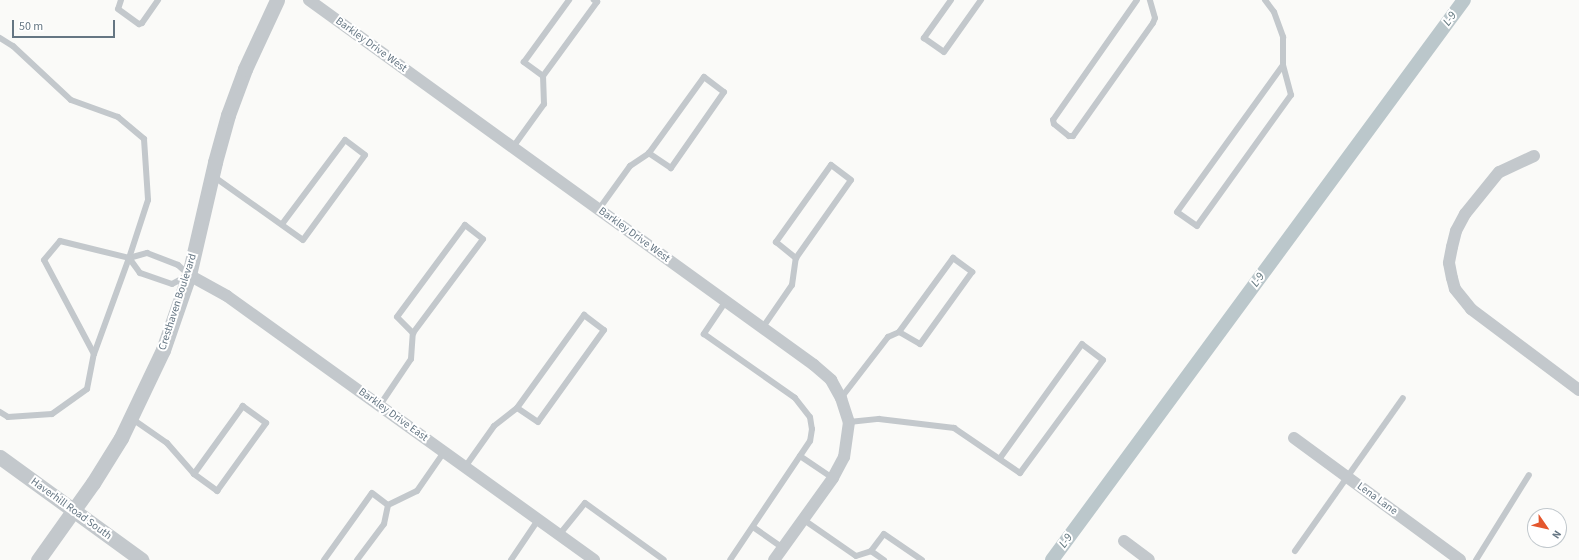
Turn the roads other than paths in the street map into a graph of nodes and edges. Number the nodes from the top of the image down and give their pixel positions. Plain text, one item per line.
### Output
1 (121, 0) edge
2 (158, 0) edge
3 (277, 0) edge
4 (308, 0) edge
5 (569, 0) edge
6 (594, 0) edge
7 (951, 0) edge
8 (981, 0) edge
9 (1137, 0) edge
10 (1150, 0) edge
11 (1265, 0) edge
12 (0, 38) edge
13 (1283, 65) junction
14 (543, 76) junction
15 (513, 147) junction
16 (649, 153) junction
17 (1534, 156) dead end
18 (212, 176) junction
19 (599, 209) junction
20 (283, 223) junction
21 (128, 258) junction
22 (796, 258) junction
23 (190, 275) junction
24 (726, 301) junction
25 (763, 327) junction
26 (899, 332) junction
27 (413, 333) junction
28 (94, 354) junction
29 (1579, 390) edge
30 (841, 398) junction
31 (1403, 398) dead end
32 (380, 405) junction
33 (517, 408) junction
34 (0, 412) edge
35 (131, 418) junction
36 (849, 422) junction
37 (1294, 438) dead end
38 (444, 452) junction
39 (800, 456) junction
40 (0, 457) edge
41 (1000, 458) junction
42 (465, 467) junction
43 (194, 474) junction
44 (1529, 475) dead end
45 (1347, 477) junction
46 (833, 478) junction
47 (388, 505) junction
48 (74, 511) junction
49 (538, 520) junction
50 (804, 520) junction
51 (753, 526) junction
52 (559, 535) junction
53 (1124, 541) dead end
54 (783, 548) junction
55 (871, 551) junction
56 (1295, 551) dead end
57 (38, 560) edge
58 (142, 560) edge
59 (324, 560) edge
60 (357, 560) edge
61 (511, 560) edge
62 (594, 560) edge
63 (664, 560) edge
64 (730, 560) edge
65 (774, 560) edge
66 (884, 560) edge
67 (922, 560) edge
68 (1149, 560) edge
69 (1460, 560) edge
70 (1476, 560) edge

1 - 2 lane
3 - 18 street, Cresthaven Boulevard
4 - 15 street, Barkley Drive West
5 - 14 lane
6 - 14 lane
7 - 8 lane
9 - 10 lane
11 - 13 lane
12 - 21 lane
13 - 13 lane
14 - 15 lane
15 - 19 street, Barkley Drive West
16 - 16 lane
16 - 19 lane
17 - 29 street
18 - 20 lane
18 - 23 street, Cresthaven Boulevard
19 - 24 street, Barkley Drive West
20 - 20 lane
21 - 23 lane
21 - 23 lane
21 - 28 lane
21 - 28 lane
22 - 22 lane
22 - 25 lane
23 - 32 street, Barkley Drive East
23 - 35 street, Cresthaven Boulevard
24 - 25 street, Barkley Drive West
24 - 39 lane
25 - 30 street, Barkley Drive West
26 - 26 lane
26 - 30 lane
27 - 27 lane
27 - 32 lane
28 - 34 lane
30 - 36 street, Barkley Drive West
31 - 45 lane
32 - 38 street, Barkley Drive East
33 - 33 lane
33 - 42 lane
35 - 43 lane
35 - 48 street, Cresthaven Boulevard
36 - 41 lane
36 - 46 street, Barkley Drive West
37 - 45 street, Lena Lane
38 - 42 street, Barkley Drive East
38 - 47 lane
39 - 46 lane
39 - 51 lane
40 - 48 street, Haverhill Road South
41 - 41 lane
42 - 49 street, Barkley Drive East
43 - 43 lane
44 - 70 lane
45 - 56 lane
45 - 69 street, Lena Lane
46 - 50 street, Barkley Drive West
47 - 59 lane
47 - 60 lane
48 - 57 street, Cresthaven Boulevard
48 - 58 street, Haverhill Road South
49 - 52 street, Barkley Drive East
49 - 61 lane
50 - 54 street
50 - 55 lane
51 - 54 lane
51 - 64 lane
52 - 62 street, Barkley Drive East
52 - 63 lane
53 - 68 street
54 - 65 street
55 - 66 lane
55 - 67 lane

